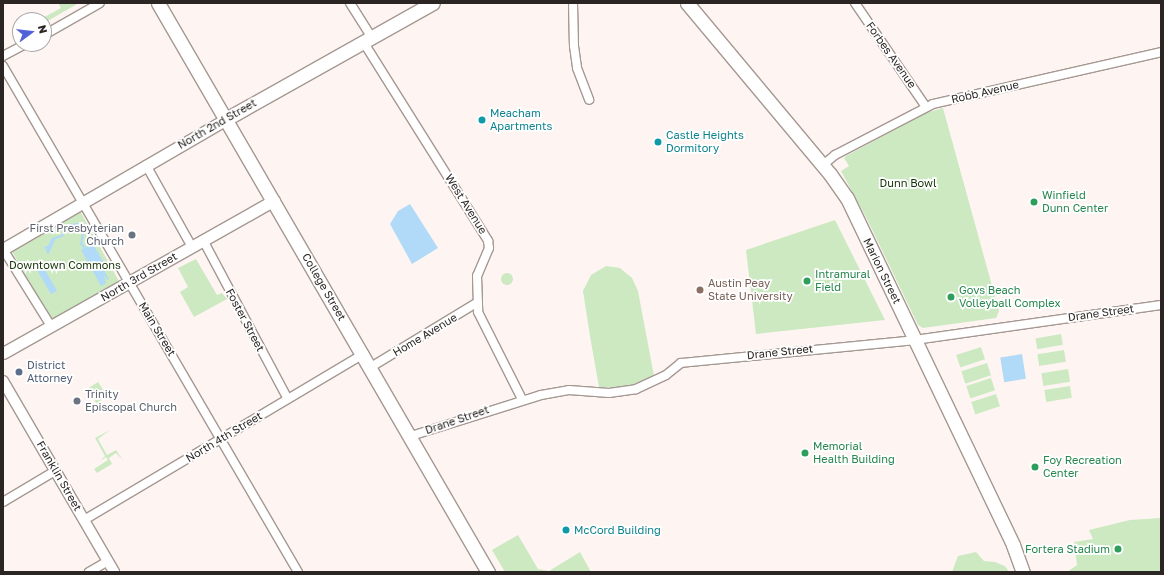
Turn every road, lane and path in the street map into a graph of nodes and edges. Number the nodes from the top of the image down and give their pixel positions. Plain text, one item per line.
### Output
1 (100, 3) edge
2 (158, 3) edge
3 (350, 3) edge
4 (433, 3) edge
5 (573, 3) edge
6 (687, 3) edge
7 (855, 3) edge
8 (52, 30) edge
9 (368, 41) junction
10 (12, 51) edge
11 (1161, 52) edge
12 (3, 56) edge
13 (3, 66) edge
14 (589, 100) dead end
15 (926, 107) junction
16 (226, 120) junction
17 (146, 165) junction
18 (823, 165) junction
19 (274, 200) junction
20 (82, 202) junction
21 (203, 240) junction
22 (192, 247) junction
23 (3, 249) edge
24 (129, 283) junction
25 (478, 302) junction
26 (1161, 305) edge
27 (51, 326) junction
28 (915, 340) junction
29 (3, 353) edge
30 (364, 354) junction
31 (371, 367) junction
32 (3, 381) edge
33 (288, 399) junction
34 (522, 399) junction
35 (411, 436) junction
36 (221, 440) junction
37 (55, 471) junction
38 (3, 502) edge
39 (84, 520) junction
40 (108, 561) junction
41 (89, 572) edge
42 (114, 572) edge
43 (298, 572) edge
44 (488, 572) edge
45 (1023, 572) edge

1 - 8 street
2 - 16 main road, College Street
3 - 9 street, West Avenue
4 - 9 main road, North 2nd Street
5 - 14 street
6 - 18 main road, Marion Street
7 - 15 street, Forbes Avenue
9 - 16 main road, North 2nd Street
9 - 25 street, West Avenue
10 - 12 street
11 - 15 street, Robb Avenue
13 - 20 street, Main Street
15 - 18 street, Robb Avenue
16 - 17 main road, North 2nd Street
16 - 19 main road, College Street
17 - 20 main road, North 2nd Street
17 - 22 street
18 - 28 main road, Marion Street
19 - 21 main road, North 3rd Street
19 - 30 main road, College Street
20 - 23 main road, North 2nd Street
20 - 24 street, Main Street
21 - 22 main road, North 3rd Street
21 - 33 street, Foster Street
22 - 24 main road, North 3rd Street
23 - 27 street
24 - 27 main road, North 3rd Street
24 - 36 street, Main Street
25 - 31 street, Home Avenue
25 - 34 street, West Avenue
26 - 28 street, Drane Street
27 - 29 main road, North 3rd Street
28 - 34 street, Drane Street
28 - 45 main road, Marion Street
30 - 31 main road, College Street
30 - 33 street, North 4th Street
31 - 35 main road, College Street
32 - 37 street, Franklin Street
33 - 36 street, North 4th Street
34 - 35 street, Drane Street
35 - 44 main road, College Street
36 - 39 street, North 4th Street
36 - 43 street, Main Street
37 - 38 street
37 - 39 street, Franklin Street
39 - 40 street, Franklin Street
40 - 41 street
40 - 42 street, Franklin Street

